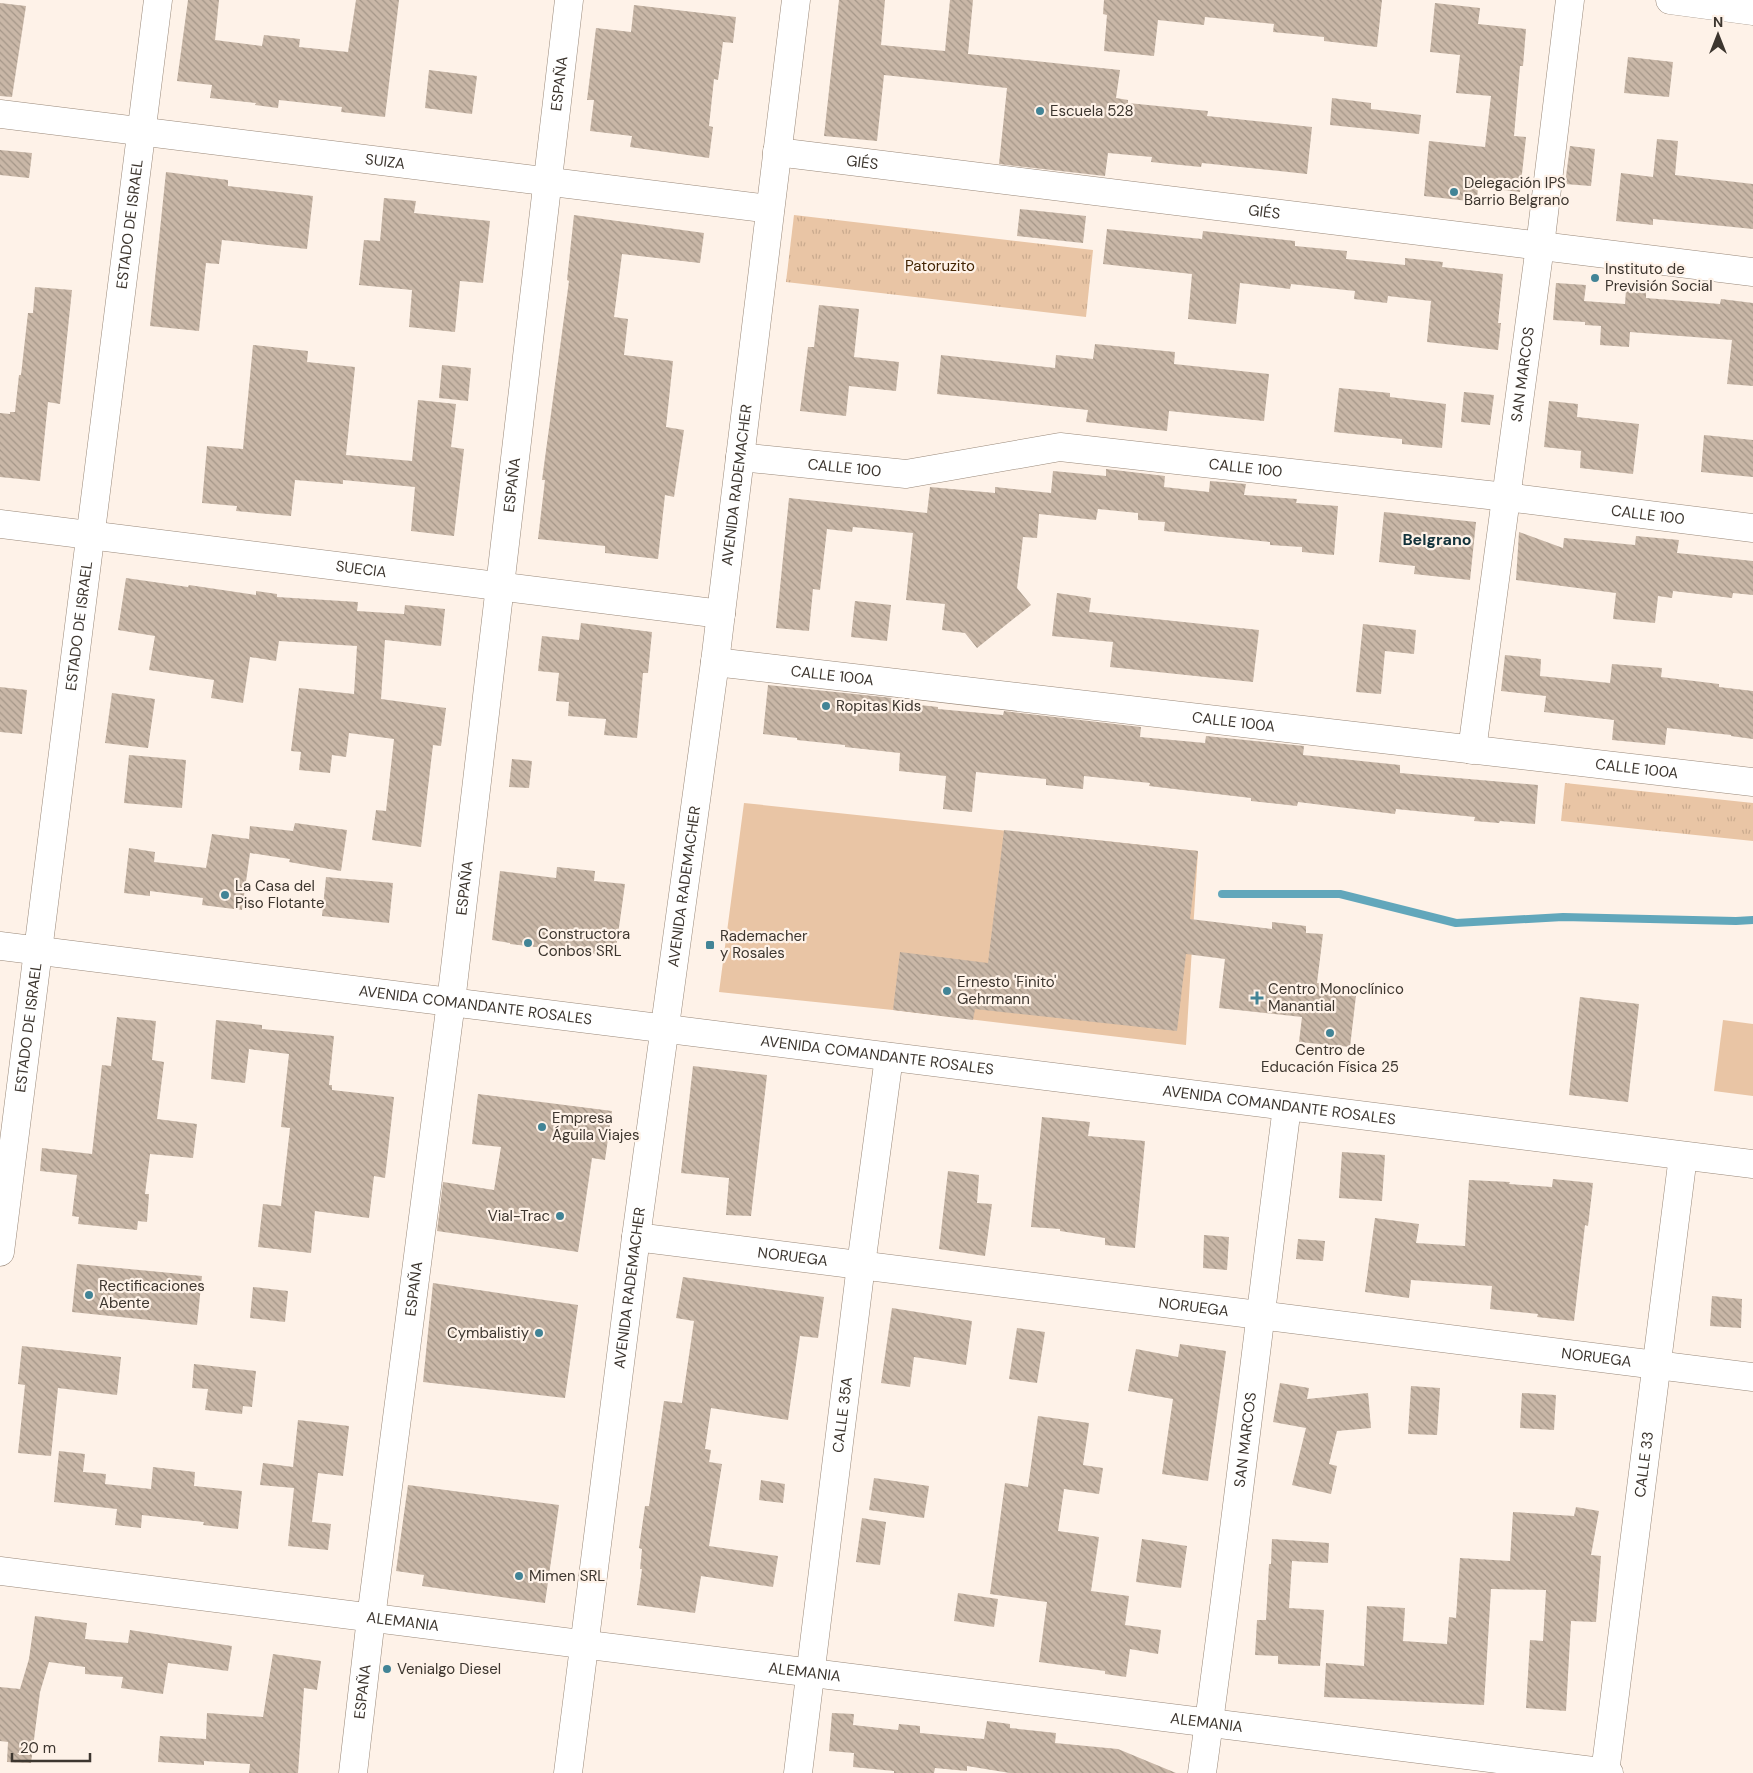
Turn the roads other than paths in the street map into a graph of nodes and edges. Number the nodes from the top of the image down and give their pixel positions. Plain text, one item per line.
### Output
1 (158, 0) edge
2 (568, 0) edge
3 (796, 0) edge
4 (1570, 0) edge
5 (1670, 0) edge
6 (1753, 11) edge
7 (0, 114) edge
8 (142, 132) junction
9 (777, 152) junction
10 (547, 182) junction
11 (770, 209) junction
12 (1540, 246) junction
13 (1753, 272) edge
14 (740, 457) junction
15 (1506, 496) junction
16 (0, 524) edge
17 (1753, 528) edge
18 (90, 535) junction
19 (499, 586) junction
20 (721, 614) junction
21 (715, 662) junction
22 (1472, 750) junction
23 (1753, 782) edge
24 (0, 946) edge
25 (38, 950) junction
26 (450, 1002) junction
27 (665, 1029) junction
28 (889, 1057) junction
29 (1287, 1106) junction
30 (1683, 1156) junction
31 (1753, 1164) edge
32 (636, 1237) junction
33 (0, 1252) edge
34 (861, 1265) junction
35 (1259, 1315) junction
36 (1656, 1365) junction
37 (1753, 1377) edge
38 (0, 1571) edge
39 (371, 1618) junction
40 (586, 1644) junction
41 (811, 1672) junction
42 (1210, 1722) junction
43 (353, 1773) edge
44 (568, 1773) edge
45 (798, 1773) edge
46 (1202, 1773) edge
47 (1606, 1773) edge

1 - 8 street, ESTADO DE ISRAEL
2 - 10 street, ESPAÑA
3 - 9 street, AVENIDA RADEMACHER
4 - 12 street, SAN MARCOS
5 - 6 street
7 - 8 street, SUIZA
8 - 10 street, SUIZA
8 - 18 street, ESTADO DE ISRAEL
9 - 11 street, AVENIDA RADEMACHER
9 - 12 street, GIÉS
10 - 11 street, SUIZA
10 - 19 street, ESPAÑA
11 - 14 street, AVENIDA RADEMACHER
12 - 13 street, GIÉS
12 - 15 street, SAN MARCOS
14 - 15 street, CALLE 100
14 - 20 street, AVENIDA RADEMACHER
15 - 17 street, CALLE 100
15 - 22 street, SAN MARCOS
16 - 18 street, SUECIA
18 - 19 street, SUECIA
18 - 25 street, ESTADO DE ISRAEL
19 - 20 street, SUECIA
19 - 26 street, ESPAÑA
20 - 21 street, AVENIDA RADEMACHER
21 - 22 street, CALLE 100A
21 - 27 street, AVENIDA RADEMACHER
22 - 23 street, CALLE 100A
24 - 25 street, AVENIDA COMANDANTE ROSALES
25 - 26 street, AVENIDA COMANDANTE ROSALES
25 - 33 street, ESTADO DE ISRAEL
26 - 27 street, AVENIDA COMANDANTE ROSALES
26 - 39 street, ESPAÑA
27 - 28 street, AVENIDA COMANDANTE ROSALES
27 - 32 street, AVENIDA RADEMACHER
28 - 29 street, AVENIDA COMANDANTE ROSALES
28 - 34 street, CALLE 35A
29 - 30 street, AVENIDA COMANDANTE ROSALES
29 - 35 street, SAN MARCOS
30 - 31 street, AVENIDA COMANDANTE ROSALES
30 - 36 street, CALLE 33
32 - 34 street, NORUEGA
32 - 40 street, AVENIDA RADEMACHER
34 - 35 street, NORUEGA
34 - 41 street, CALLE 35A
35 - 36 street, NORUEGA
35 - 42 street, SAN MARCOS
36 - 37 street, NORUEGA
36 - 47 street, CALLE 33
38 - 39 street, ALEMANIA
39 - 40 street, ALEMANIA
39 - 43 street, ESPAÑA
40 - 41 street, ALEMANIA
40 - 44 street, AVENIDA RADEMACHER
41 - 42 street, ALEMANIA
41 - 45 street, CALLE 35A
42 - 46 street, SAN MARCOS
42 - 47 street, ALEMANIA

